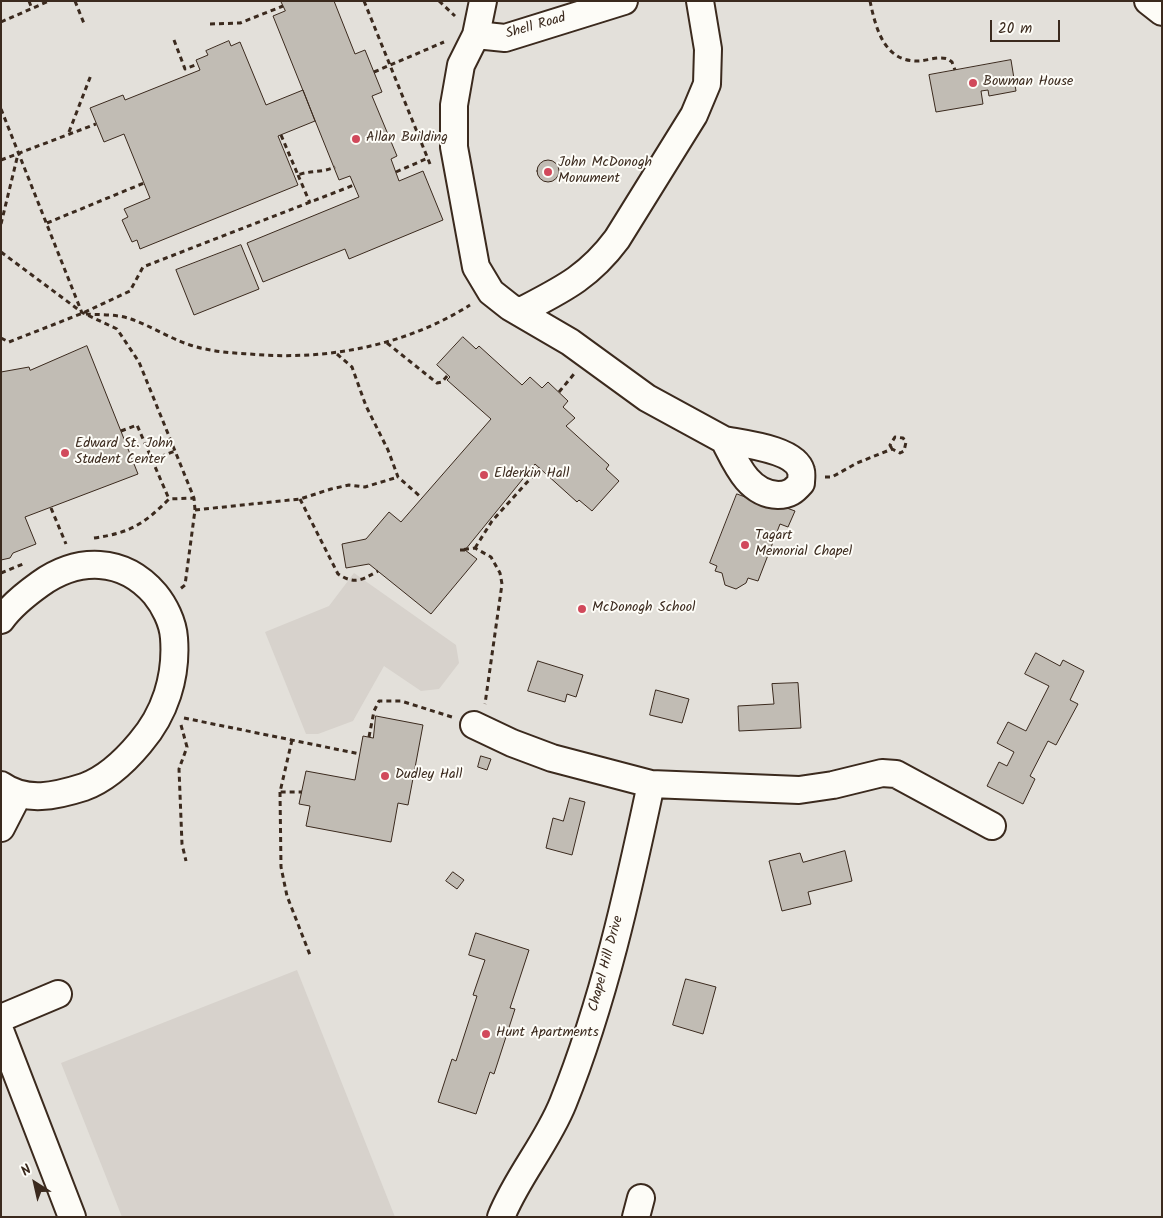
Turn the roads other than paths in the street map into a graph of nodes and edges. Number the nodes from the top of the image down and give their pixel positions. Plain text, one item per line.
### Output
1 (483, 1) edge
2 (624, 1) edge
3 (700, 1) edge
4 (1148, 1) edge
5 (581, 7) edge
6 (1162, 12) edge
7 (476, 34) junction
8 (519, 312) junction
9 (724, 440) junction
10 (1, 620) edge
11 (479, 727) road end
12 (651, 784) junction
13 (10, 790) edge
14 (992, 826) dead end
15 (1, 828) edge
16 (58, 994) dead end
17 (1, 1018) edge
18 (1, 1033) edge
19 (72, 1217) edge
20 (501, 1217) edge

1 - 7 street
2 - 5 street, Shell Road
3 - 8 street
4 - 6 street
5 - 7 street, Shell Road
7 - 8 street
8 - 9 street
9 - 9 street
10 - 13 street
11 - 12 street
12 - 14 street
12 - 20 street, Chapel Hill Drive
13 - 15 street
16 - 17 street
18 - 19 street

